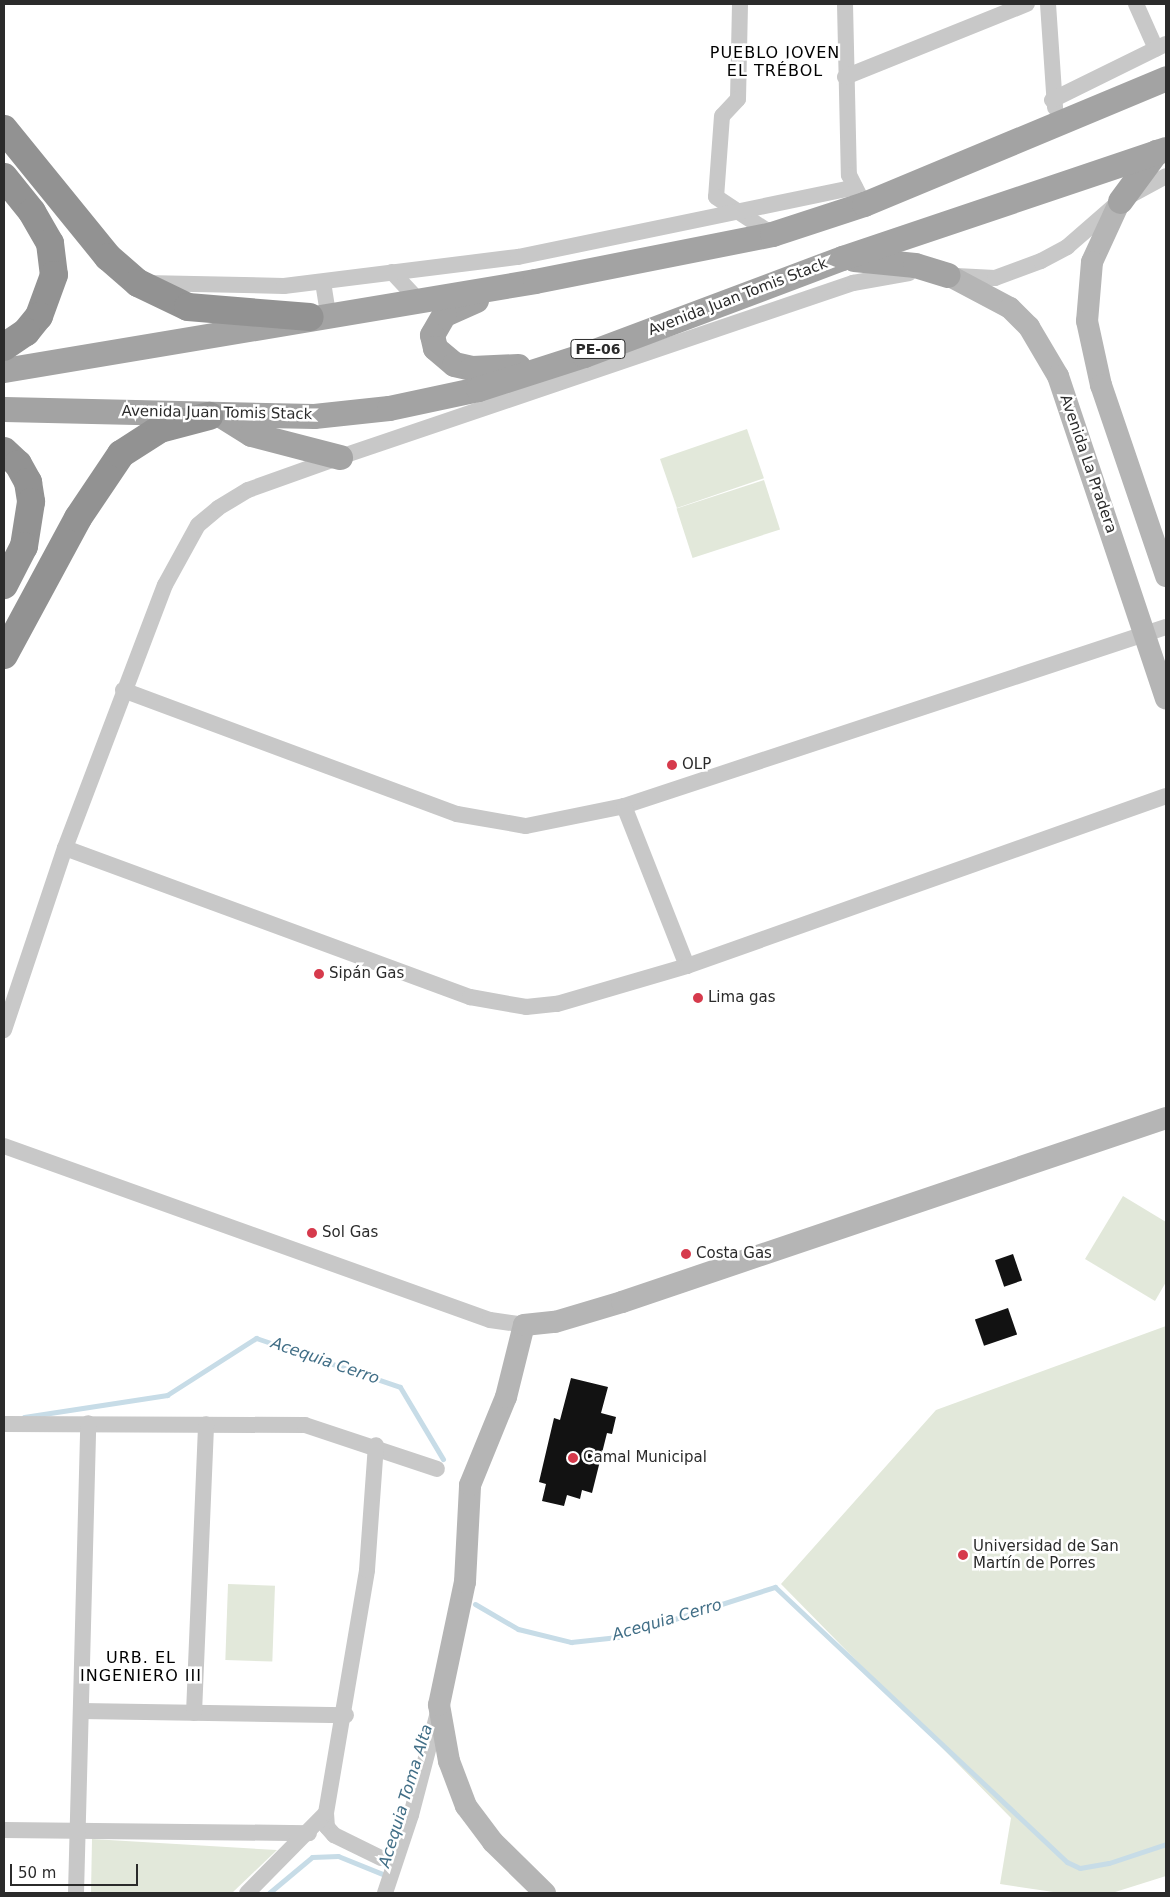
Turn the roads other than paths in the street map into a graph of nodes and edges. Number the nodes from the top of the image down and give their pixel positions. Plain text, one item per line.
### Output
1 (740, 4) edge
2 (845, 4) edge
3 (1027, 4) edge
4 (1048, 4) edge
5 (1136, 4) edge
6 (1161, 46) edge
7 (845, 77) junction
8 (1166, 78) edge
9 (1052, 100) junction
10 (1060, 123) junction
11 (4, 129) edge
12 (1161, 150) edge
13 (1166, 176) edge
14 (4, 177) edge
15 (860, 196) junction
16 (1120, 202) junction
17 (739, 212) junction
18 (772, 234) junction
19 (842, 258) junction
20 (392, 272) junction
21 (948, 275) junction
22 (535, 281) junction
23 (324, 282) junction
24 (138, 283) junction
25 (250, 286) junction
26 (418, 300) junction
27 (230, 313) junction
28 (319, 315) junction
29 (4, 347) edge
30 (584, 355) junction
31 (4, 370) edge
32 (4, 409) edge
33 (215, 416) junction
34 (4, 451) edge
35 (340, 457) junction
36 (1166, 576) edge
37 (4, 585) edge
38 (1166, 627) edge
39 (1144, 632) junction
40 (4, 655) edge
41 (123, 690) junction
42 (1166, 698) edge
43 (1166, 796) edge
44 (624, 806) junction
45 (65, 848) junction
46 (687, 966) junction
47 (4, 1030) edge
48 (1166, 1118) edge
49 (4, 1146) edge
50 (524, 1325) junction
51 (88, 1423) junction
52 (4, 1424) edge
53 (206, 1424) junction
54 (376, 1445) junction
55 (437, 1469) dead end
56 (439, 1705) junction
57 (81, 1711) junction
58 (194, 1713) junction
59 (346, 1715) junction
60 (326, 1812) junction
61 (4, 1830) edge
62 (78, 1830) junction
63 (309, 1833) junction
64 (381, 1858) dead end
65 (76, 1893) edge
66 (247, 1893) edge
67 (385, 1893) edge
68 (545, 1893) edge

1 - 17 street
2 - 7 street
3 - 7 street
4 - 9 street
5 - 6 street
6 - 9 street
7 - 15 street
8 - 10 main road
9 - 10 street
10 - 15 main road
11 - 24 highway
12 - 16 main road, PE-06
12 - 19 main road, Avenida Juan Tomis Stack / PE-06
13 - 16 street, Avenida Juan Tomis Stack
14 - 29 highway
15 - 17 street
15 - 18 main road
16 - 21 street, Avenida Juan Tomis Stack
16 - 36 street
17 - 18 street
17 - 20 street
18 - 22 main road
19 - 21 main road, PE-06
19 - 30 main road, Avenida Juan Tomis Stack / PE-06
20 - 23 street
20 - 26 street
21 - 35 street, Avenida Juan Tomis Stack
21 - 39 street, Avenida La Pradera
22 - 26 main road
22 - 30 main road
23 - 25 street
23 - 28 street
24 - 25 street
24 - 27 highway
25 - 27 street
26 - 28 main road
27 - 28 highway
28 - 31 main road
30 - 33 main road, Avenida Juan Tomis Stack / PE-06
32 - 33 main road, Avenida Juan Tomis Stack / PE-06
33 - 35 main road
33 - 40 highway
34 - 37 highway
35 - 41 street, Avenida Juan Tomis Stack
38 - 39 street
39 - 42 street, Avenida La Pradera
39 - 44 street
41 - 44 street
41 - 45 street, Avenida Juan Tomis Stack
43 - 46 street
44 - 46 street
45 - 46 street
45 - 47 street, Avenida Juan Tomis Stack
48 - 50 street
49 - 50 street
50 - 56 street
51 - 52 street
51 - 53 street
51 - 57 street
53 - 54 street
53 - 58 street
54 - 55 street
54 - 59 street
56 - 67 street
56 - 68 street
57 - 58 street
57 - 62 street
58 - 59 street
59 - 60 street
60 - 63 street
60 - 64 street
61 - 62 street
62 - 63 street
62 - 65 street
63 - 66 street

